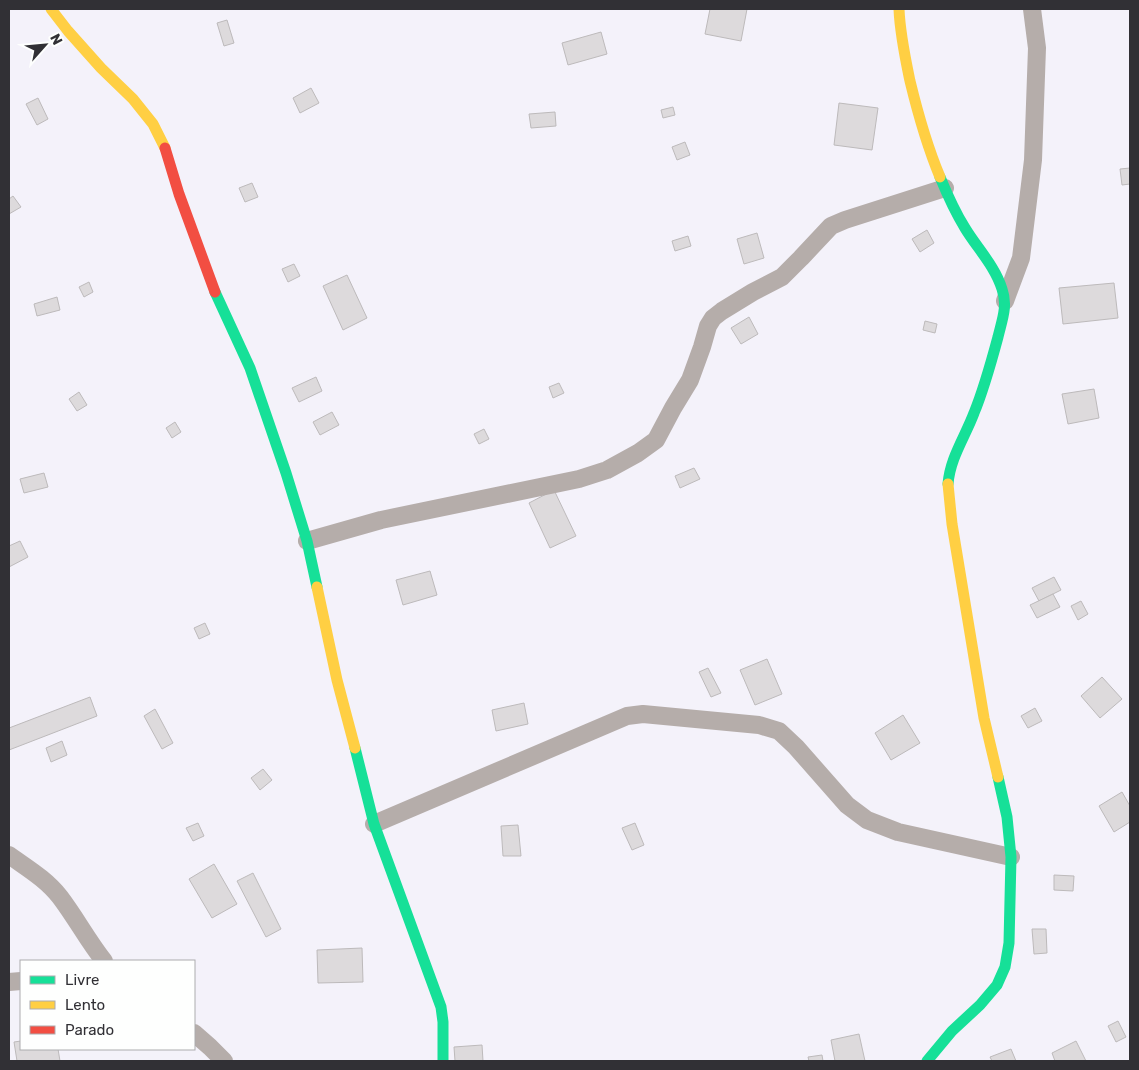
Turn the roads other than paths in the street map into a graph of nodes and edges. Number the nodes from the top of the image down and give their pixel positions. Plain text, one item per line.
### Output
1 (51, 9) edge
2 (899, 9) edge
3 (1032, 9) edge
4 (945, 188) junction
5 (1005, 301) junction
6 (307, 541) junction
7 (374, 824) junction
8 (9, 855) edge
9 (1011, 856) junction
10 (103, 960) edge
11 (195, 1035) edge
12 (224, 1061) edge
13 (443, 1061) edge
14 (927, 1061) edge

1 - 6 street
2 - 4 street
3 - 5 street
4 - 5 street
4 - 6 street
5 - 9 street
6 - 7 street
7 - 9 street
7 - 13 street
8 - 10 street
9 - 14 street
11 - 12 street

